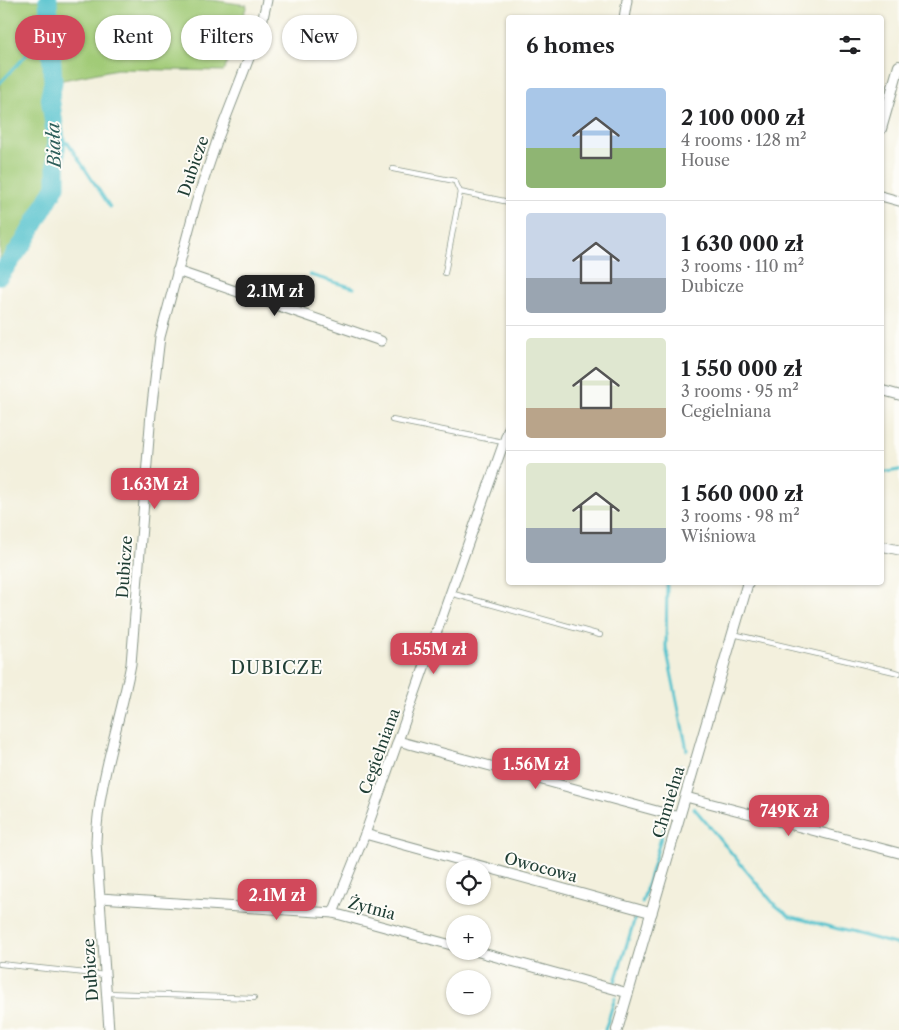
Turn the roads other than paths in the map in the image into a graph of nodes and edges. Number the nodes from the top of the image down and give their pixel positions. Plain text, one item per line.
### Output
1 (267, 0) edge
2 (627, 0) edge
3 (624, 15) edge
4 (899, 66) edge
5 (884, 118) edge
6 (394, 169) dead end
7 (460, 192) junction
8 (884, 197) edge
9 (506, 201) edge
10 (899, 201) edge
11 (176, 271) junction
12 (445, 273) dead end
13 (381, 341) dead end
14 (884, 391) edge
15 (899, 395) edge
16 (392, 420) dead end
17 (506, 436) edge
18 (504, 442) junction
19 (884, 547) edge
20 (899, 550) edge
21 (747, 585) edge
22 (450, 593) junction
23 (600, 634) dead end
24 (733, 634) junction
25 (899, 673) edge
26 (398, 740) junction
27 (686, 797) junction
28 (679, 817) junction
29 (365, 834) junction
30 (899, 853) edge
31 (100, 898) junction
32 (333, 913) junction
33 (652, 913) junction
34 (446, 944) edge
35 (491, 955) edge
36 (0, 964) edge
37 (105, 975) junction
38 (106, 993) junction
39 (628, 993) junction
40 (254, 998) dead end
41 (109, 1030) edge
42 (618, 1030) edge

1 - 11 street, Dubicze
2 - 3 street
4 - 5 street
6 - 7 lane
7 - 9 lane
7 - 12 lane
8 - 10 street
11 - 13 street
11 - 31 street, Dubicze
14 - 15 street
16 - 18 lane
17 - 18 street, Cegielniana
18 - 22 street, Cegielniana
19 - 20 street
21 - 24 street, Chmielna
22 - 23 lane
22 - 26 street, Cegielniana
24 - 25 lane
24 - 27 street, Chmielna
26 - 28 street
26 - 29 street, Cegielniana
27 - 28 street, Chmielna
27 - 30 street
28 - 33 street, Chmielna
29 - 32 street, Cegielniana
29 - 33 street, Owocowa
31 - 32 street, Żytnia
31 - 37 street, Dubicze
32 - 34 street, Żytnia
33 - 39 street, Chmielna
35 - 39 street
36 - 37 lane
37 - 38 street, Dubicze
38 - 40 lane
38 - 41 street, Dubicze
39 - 42 street, Chmielna

